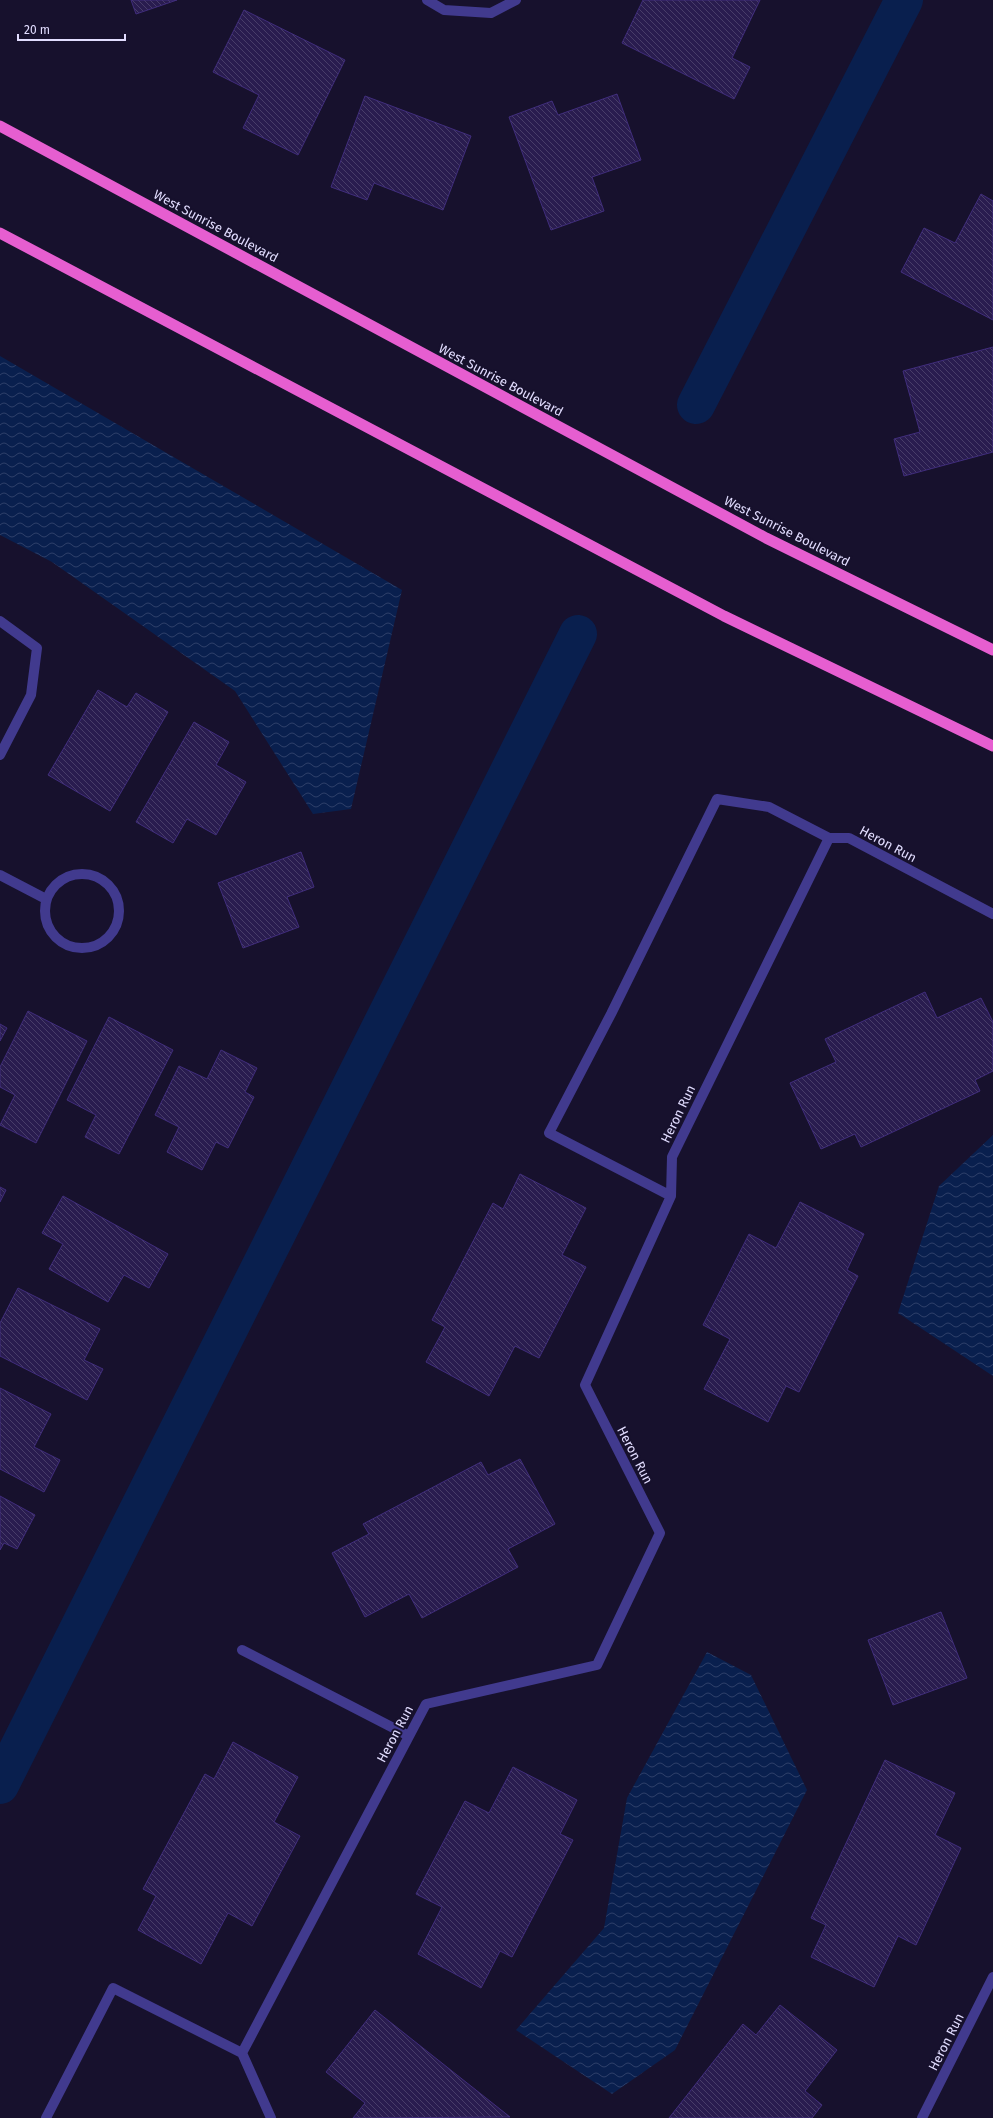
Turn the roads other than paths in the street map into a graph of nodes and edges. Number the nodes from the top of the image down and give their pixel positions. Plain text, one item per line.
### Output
1 (427, 0) edge
2 (516, 0) edge
3 (0, 126) edge
4 (0, 233) edge
5 (0, 620) edge
6 (993, 650) edge
7 (993, 746) edge
8 (0, 755) edge
9 (829, 838) junction
10 (0, 875) edge
11 (46, 899) junction
12 (993, 914) edge
13 (671, 1196) junction
14 (242, 1650) dead end
15 (409, 1736) junction
16 (993, 1977) edge
17 (242, 2053) junction
18 (46, 2118) edge
19 (271, 2118) edge
20 (922, 2118) edge

1 - 2 street
3 - 6 highway, West Sunrise Boulevard
4 - 7 highway
5 - 8 street
9 - 12 street, Heron Run
9 - 13 street, Heron Run
9 - 13 street
10 - 11 street
11 - 11 street
13 - 15 street, Heron Run
14 - 15 street
15 - 17 street, Heron Run
16 - 20 street, Heron Run
17 - 18 street
17 - 19 street

